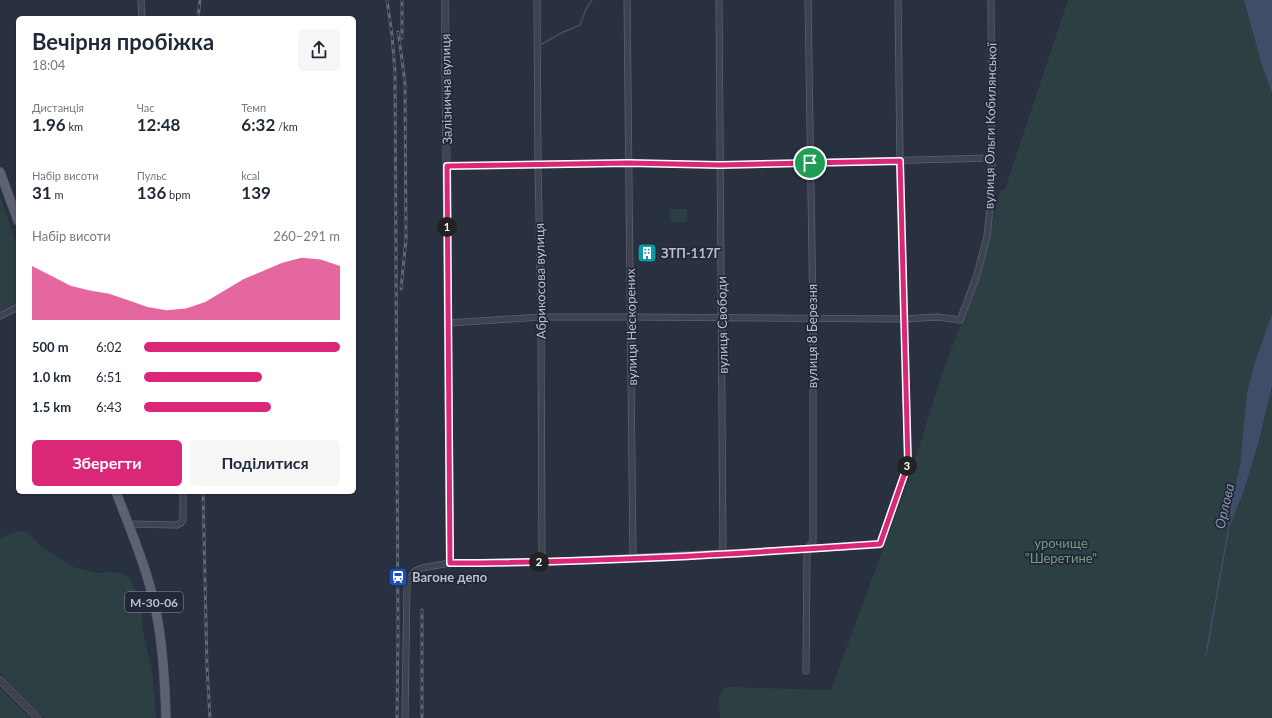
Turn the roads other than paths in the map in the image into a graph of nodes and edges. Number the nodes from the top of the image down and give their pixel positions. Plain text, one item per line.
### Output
1 (141, 0) edge
2 (445, 0) edge
3 (537, 0) edge
4 (627, 0) edge
5 (719, 0) edge
6 (808, 0) edge
7 (898, 0) edge
8 (991, 0) edge
9 (142, 16) edge
10 (992, 158) junction
11 (900, 161) junction
12 (629, 163) junction
13 (810, 163) junction
14 (538, 165) junction
15 (720, 165) junction
16 (447, 166) junction
17 (0, 172) edge
18 (16, 216) edge
19 (16, 308) edge
20 (0, 316) edge
21 (541, 317) junction
22 (630, 317) junction
23 (722, 318) junction
24 (813, 318) junction
25 (904, 319) junction
26 (448, 323) junction
27 (117, 494) edge
28 (183, 494) edge
29 (128, 524) junction
30 (807, 549) junction
31 (723, 554) junction
32 (634, 558) junction
33 (542, 562) junction
34 (450, 563) junction
35 (806, 671) dead end
36 (0, 680) edge
37 (38, 718) edge
38 (166, 718) edge
39 (405, 718) edge

1 - 9 street
2 - 16 street, Залізнична вулиця
3 - 14 street, Абрикосова вулиця
4 - 12 street, вулиця Нескорених
5 - 15 street, вулиця Свободи
6 - 13 street, вулиця 8 Березня
7 - 11 street
8 - 10 street, вулиця Ольги Кобилянської
10 - 11 street
10 - 25 street, вулиця Ольги Кобилянської
11 - 13 street
11 - 25 street
12 - 14 street
12 - 15 street
12 - 22 street, вулиця Нескорених
13 - 15 street
13 - 24 street, вулиця 8 Березня
14 - 16 street
14 - 21 street, Абрикосова вулиця
15 - 23 street, вулиця Свободи
16 - 26 street, Залізнична вулиця
17 - 18 main road
19 - 20 street
21 - 22 street
21 - 26 street
21 - 33 street, Абрикосова вулиця
22 - 23 street
22 - 32 street, вулиця Нескорених
23 - 24 street
23 - 31 street, вулиця Свободи
24 - 25 street
24 - 30 street, вулиця 8 Березня
25 - 30 street
26 - 34 street, Залізнична вулиця
27 - 29 main road, М-30-06
28 - 29 street
29 - 38 main road, М-30-06
30 - 31 street
30 - 35 street, вулиця 8 Березня
31 - 32 street
32 - 33 street
33 - 34 street
34 - 39 street
36 - 37 street

